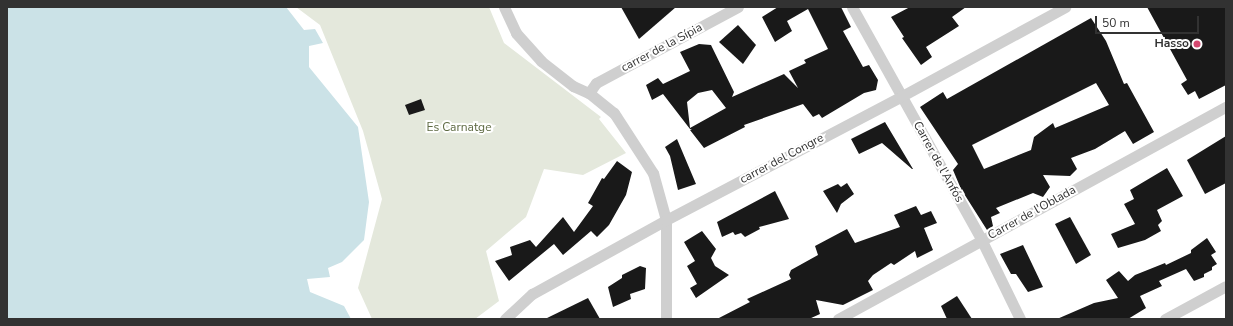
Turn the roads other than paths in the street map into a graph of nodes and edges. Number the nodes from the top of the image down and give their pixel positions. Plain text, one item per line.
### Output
1 (504, 7) edge
2 (738, 7) edge
3 (852, 7) edge
4 (1065, 7) edge
5 (589, 93) junction
6 (902, 96) junction
7 (1226, 108) edge
8 (666, 220) junction
9 (982, 241) junction
10 (1226, 286) edge
11 (505, 319) edge
12 (666, 319) edge
13 (838, 319) edge
14 (1020, 319) edge
15 (1165, 319) edge

1 - 5 street
2 - 5 street, carrer de la Sípia
3 - 6 street, Carrer de l'Anfós
4 - 6 street, carrer del Congre
5 - 8 street
6 - 8 street, carrer del Congre
6 - 9 street, Carrer de l'Anfós
7 - 9 street, Carrer de l'Oblada
8 - 11 street, carrer del Congre
8 - 12 street
9 - 13 street, Carrer de l'Oblada
9 - 14 street, Carrer de l'Anfós
10 - 15 street

